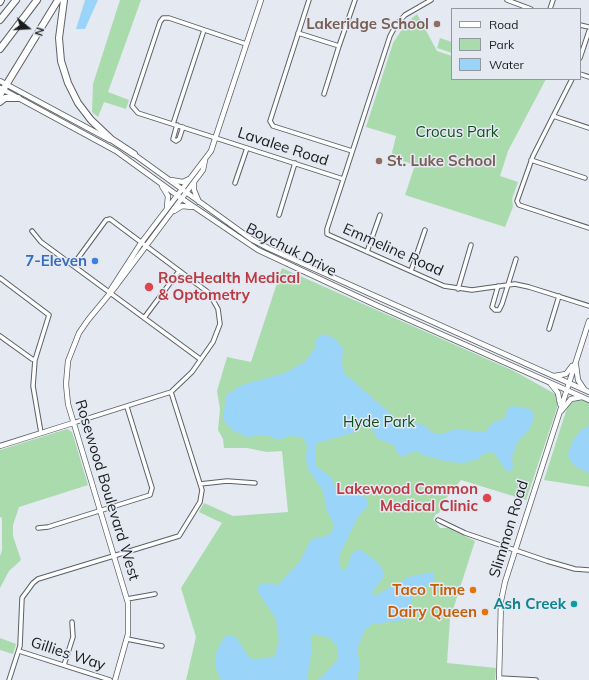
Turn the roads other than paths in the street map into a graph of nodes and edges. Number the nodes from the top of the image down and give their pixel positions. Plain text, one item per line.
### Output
1 (16, 0) edge
2 (37, 0) edge
3 (58, 0) edge
4 (64, 0) edge
5 (259, 0) edge
6 (309, 0) edge
7 (354, 0) edge
8 (431, 0) edge
9 (507, 0) edge
10 (528, 8) edge
11 (0, 20) edge
12 (204, 30) junction
13 (589, 31) edge
14 (298, 33) junction
15 (246, 44) junction
16 (340, 46) junction
17 (0, 49) edge
18 (581, 55) edge
19 (571, 80) edge
20 (2, 88) edge
21 (324, 94) dead end
22 (18, 98) junction
23 (0, 102) edge
24 (553, 116) junction
25 (175, 125) junction
26 (184, 128) junction
27 (589, 128) edge
28 (216, 138) junction
29 (247, 148) junction
30 (352, 151) junction
31 (134, 154) junction
32 (531, 160) junction
33 (295, 163) junction
34 (162, 175) junction
35 (585, 178) dead end
36 (193, 179) junction
37 (343, 179) junction
38 (159, 181) junction
39 (235, 183) dead end
40 (184, 191) junction
41 (179, 197) junction
42 (200, 203) junction
43 (196, 209) junction
44 (166, 210) junction
45 (279, 215) dead end
46 (380, 215) dead end
47 (165, 219) junction
48 (589, 228) edge
49 (425, 230) dead end
50 (32, 231) dead end
51 (141, 242) junction
52 (472, 245) dead end
53 (146, 246) junction
54 (367, 252) junction
55 (516, 259) dead end
56 (73, 265) junction
57 (179, 271) junction
58 (412, 272) junction
59 (0, 278) edge
60 (508, 285) junction
61 (498, 286) junction
62 (458, 289) junction
63 (109, 292) junction
64 (559, 296) junction
65 (589, 306) edge
66 (144, 318) junction
67 (589, 321) edge
68 (549, 330) dead end
69 (0, 336) edge
70 (200, 359) junction
71 (35, 360) junction
72 (576, 361) junction
73 (552, 376) junction
74 (550, 383) junction
75 (568, 383) junction
76 (566, 390) junction
77 (171, 392) junction
78 (588, 392) edge
79 (582, 397) junction
80 (589, 400) edge
81 (127, 407) junction
82 (558, 414) junction
83 (73, 423) junction
84 (41, 433) junction
85 (0, 446) edge
86 (256, 483) dead end
87 (200, 484) junction
88 (100, 511) junction
89 (438, 520) dead end
90 (38, 528) dead end
91 (515, 550) junction
92 (114, 555) junction
93 (589, 570) edge
94 (155, 594) dead end
95 (127, 599) junction
96 (72, 622) dead end
97 (127, 639) junction
98 (162, 646) dead end
99 (19, 651) junction
100 (64, 665) junction
101 (499, 679) edge
102 (9, 680) edge
103 (110, 680) edge
104 (115, 680) edge
105 (536, 680) edge

1 - 11 highway
2 - 17 highway
3 - 20 highway
4 - 31 highway
5 - 15 main road
6 - 14 street
7 - 16 street
8 - 30 street, Emmeline Road
9 - 10 street
12 - 15 street
12 - 25 street
12 - 25 street, Lavalee Road
13 - 18 street
14 - 16 street
14 - 30 street
15 - 28 main road
16 - 21 street
19 - 24 street
20 - 22 main road, Boychuk Drive
20 - 31 main road, Boychuk Drive
22 - 23 highway
22 - 38 main road, Boychuk Drive
24 - 27 street
24 - 32 street
25 - 26 street, Lavalee Road
25 - 26 street
26 - 28 street, Lavalee Road
28 - 29 street, Lavalee Road
28 - 36 main road
29 - 33 street, Lavalee Road
29 - 39 street
30 - 37 street, Emmeline Road
31 - 34 main road, Boychuk Drive
32 - 35 street
32 - 48 street
33 - 37 street, Lavalee Road
33 - 45 street
34 - 36 main road
34 - 40 main road, Boychuk Drive
36 - 40 main road
36 - 42 main road
37 - 54 street, Emmeline Road
38 - 41 main road, Boychuk Drive
38 - 44 main road
40 - 41 main road
40 - 42 main road, Boychuk Drive
41 - 43 main road, Boychuk Drive
41 - 44 main road, Rosewood Boulevard West
41 - 47 main road, Rosewood Boulevard West
42 - 73 main road, Boychuk Drive
43 - 47 main road
43 - 74 main road, Boychuk Drive
44 - 51 main road, Rosewood Boulevard West
46 - 54 street
47 - 53 main road, Rosewood Boulevard West
49 - 58 street
50 - 56 street
51 - 53 street
51 - 56 street
51 - 63 main road, Rosewood Boulevard West
52 - 62 street
53 - 57 street
53 - 63 main road, Rosewood Boulevard West
54 - 58 street, Emmeline Road
55 - 60 street
56 - 63 street
57 - 66 street
57 - 70 street
58 - 62 street, Emmeline Road
59 - 71 street
60 - 61 street, Emmeline Road
60 - 61 street
60 - 64 street, Emmeline Road
61 - 62 street, Emmeline Road
63 - 66 street
63 - 83 main road, Rosewood Boulevard West
64 - 65 street, Emmeline Road
64 - 68 street
66 - 70 street
67 - 72 main road, Slimmon Road
69 - 71 street
70 - 77 street
71 - 84 street
72 - 73 main road
72 - 75 main road, Slimmon Road
72 - 78 main road
73 - 75 main road, Boychuk Drive
74 - 76 main road, Boychuk Drive
74 - 82 main road
75 - 76 main road, Slimmon Road
75 - 78 main road, Boychuk Drive
76 - 79 main road, Boychuk Drive
76 - 82 main road, Slimmon Road
77 - 81 street
77 - 87 street
79 - 80 main road, Boychuk Drive
79 - 82 main road
81 - 83 street
81 - 88 street
82 - 91 main road, Slimmon Road
83 - 84 main road
83 - 88 main road, Rosewood Boulevard West
84 - 85 main road
86 - 87 street
87 - 92 street
88 - 90 street
88 - 92 main road, Rosewood Boulevard West
89 - 91 street
91 - 93 street
91 - 101 main road, Slimmon Road
92 - 95 main road, Rosewood Boulevard West
92 - 99 street
94 - 95 street
95 - 97 main road, Rosewood Boulevard West
96 - 100 street
97 - 98 street
97 - 104 main road, Rosewood Boulevard West
99 - 100 street, Gillies Way
99 - 102 street
100 - 103 street, Gillies Way
101 - 105 street

